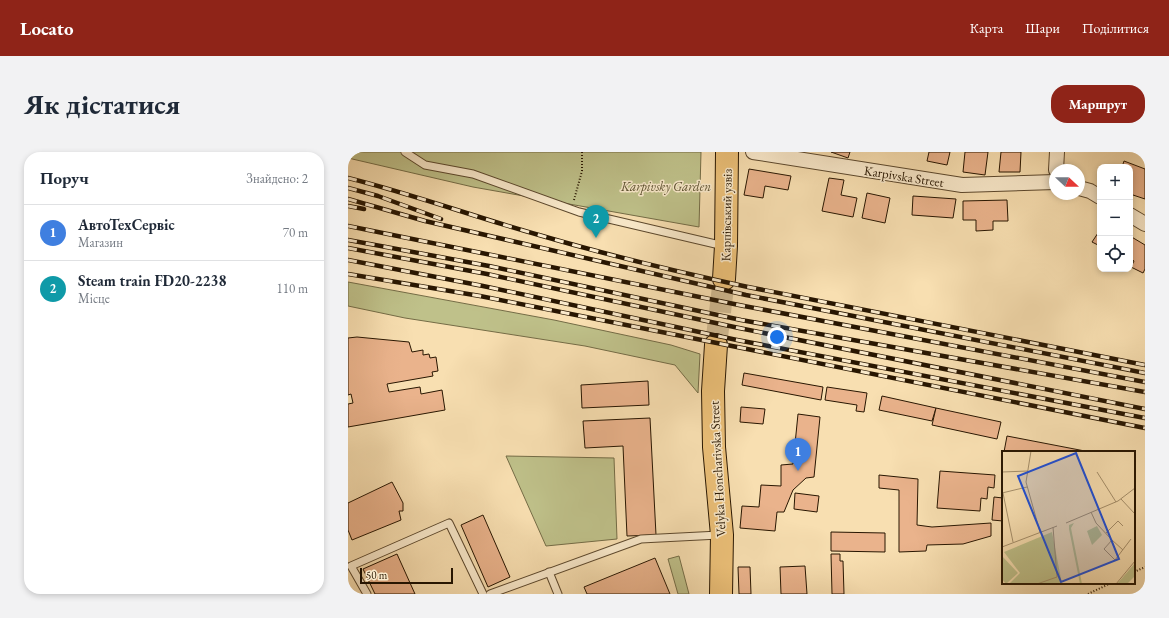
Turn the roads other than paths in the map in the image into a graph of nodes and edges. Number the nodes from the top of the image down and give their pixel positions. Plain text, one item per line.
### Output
1 (405, 152) edge
2 (727, 152) edge
3 (753, 152) edge
4 (1057, 152) edge
5 (1056, 164) edge
6 (1049, 182) edge
7 (1085, 190) edge
8 (1097, 195) edge
9 (1133, 217) edge
10 (1145, 224) edge
11 (726, 246) junction
12 (724, 279) tunnel mouth
13 (716, 345) tunnel mouth
14 (722, 535) junction
15 (549, 572) junction
16 (367, 594) edge
17 (483, 594) edge
18 (490, 594) edge
19 (558, 594) edge
20 (721, 594) edge

1 - 11 lane
2 - 11 main road, Карпівський узвіз
3 - 6 street, Karpivska Street
4 - 5 street
7 - 8 street
9 - 10 street
11 - 12 main road, Карпівський узвіз
13 - 14 main road, Velyka Honcharivska Street
14 - 15 lane
14 - 20 main road, Velyka Honcharivska Street
15 - 18 lane
15 - 19 lane
16 - 17 lane

